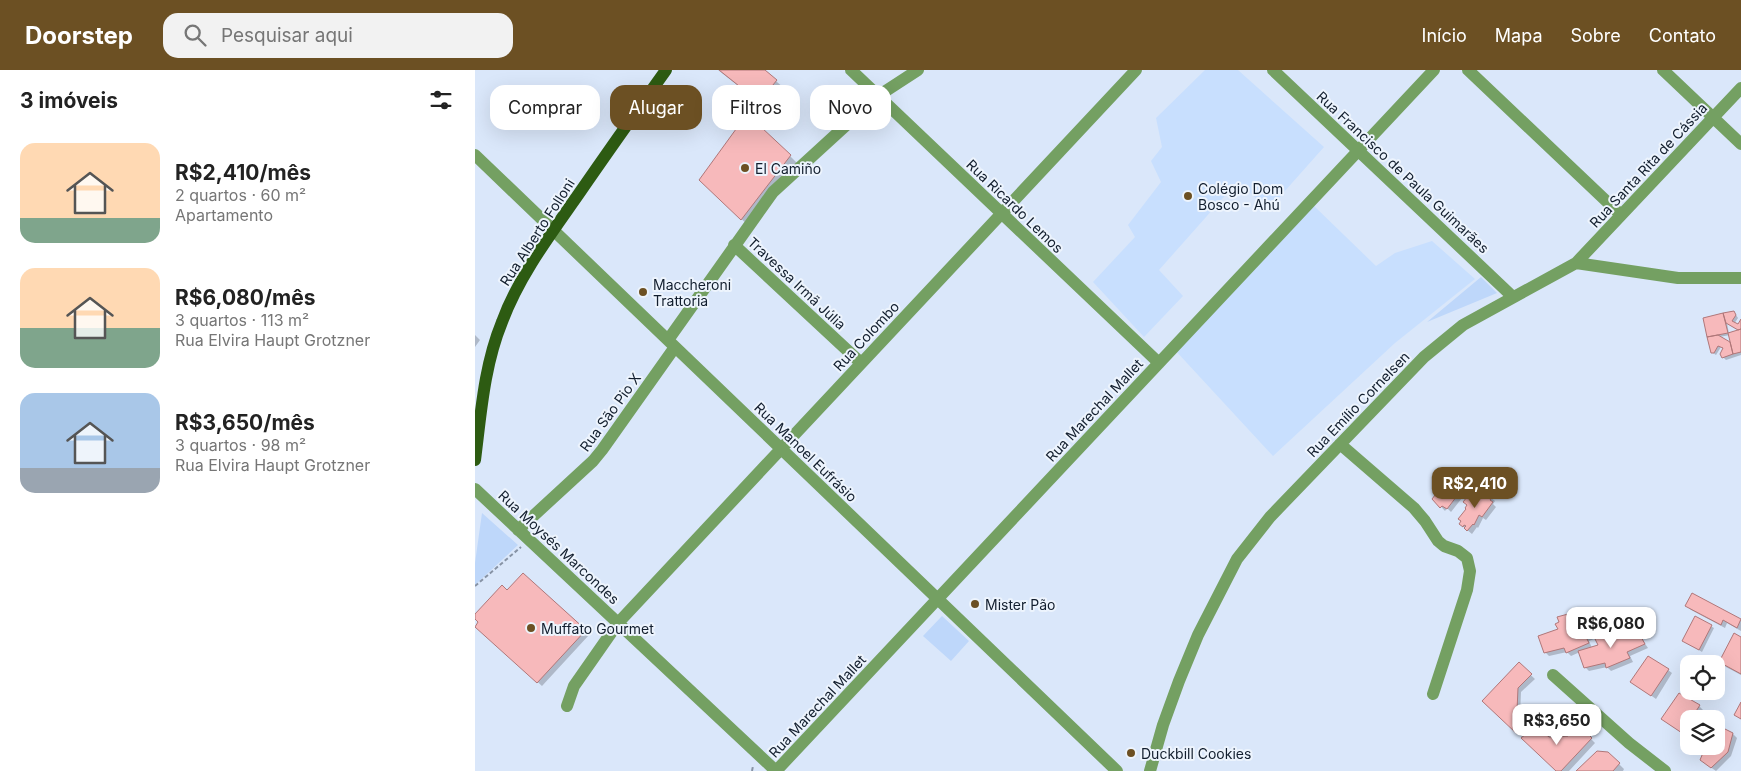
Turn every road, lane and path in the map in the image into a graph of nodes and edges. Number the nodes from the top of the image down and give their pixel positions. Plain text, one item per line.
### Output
1 (666, 70) edge
2 (851, 70) edge
3 (918, 70) edge
4 (1136, 70) edge
5 (1273, 70) edge
6 (1434, 70) edge
7 (1468, 70) edge
8 (1663, 70) edge
9 (867, 85) edge
10 (891, 88) edge
11 (1741, 88) edge
12 (891, 108) edge
13 (1713, 117) junction
14 (840, 130) edge
15 (1741, 144) edge
16 (1358, 151) junction
17 (475, 155) edge
18 (1001, 213) junction
19 (1621, 215) junction
20 (553, 230) junction
21 (734, 245) junction
22 (1576, 263) junction
23 (1741, 278) edge
24 (1513, 297) junction
25 (671, 344) junction
26 (861, 363) junction
27 (1159, 363) junction
28 (1340, 444) junction
29 (781, 449) junction
30 (475, 460) edge
31 (475, 489) edge
32 (518, 530) junction
33 (529, 540) junction
34 (475, 586) edge
35 (938, 599) junction
36 (618, 623) junction
37 (1553, 675) dead end
38 (1433, 694) dead end
39 (567, 706) dead end
40 (776, 771) edge
41 (1117, 771) edge
42 (1150, 771) edge
43 (1665, 771) edge

1 - 20 main road, Rua Alberto Folloni
2 - 9 street, Rua Ricardo Lemos
3 - 10 street, Rua São Pio X
4 - 18 street, Rua Colombo
5 - 16 street, Rua Francisco de Paula Guimarães
6 - 16 street, Rua Marechal Mallet
7 - 19 street
8 - 13 street
11 - 13 street, Rua Santa Rita de Cássia
12 - 18 street, Rua Ricardo Lemos
13 - 15 street
13 - 19 street, Rua Santa Rita de Cássia
14 - 21 street, Rua São Pio X
16 - 24 street, Rua Francisco de Paula Guimarães
16 - 27 street, Rua Marechal Mallet
17 - 20 street, Rua Manoel Eufrásio
18 - 26 street, Rua Colombo
18 - 27 street, Rua Ricardo Lemos
19 - 22 street, Rua Santa Rita de Cássia
20 - 25 street, Rua Manoel Eufrásio
20 - 30 main road, Rua Alberto Folloni
21 - 25 street, Rua São Pio X
21 - 26 street, Travessa Irmã Júlia
22 - 23 street
22 - 24 street, Rua Emílio Cornelsen
24 - 28 street, Rua Emílio Cornelsen
25 - 29 street, Rua Manoel Eufrásio
25 - 32 street, Rua São Pio X
26 - 29 street, Rua Colombo
27 - 35 street, Rua Marechal Mallet
28 - 38 street
28 - 42 street, Rua Emílio Cornelsen
29 - 35 street, Rua Manoel Eufrásio
29 - 36 street, Rua Colombo
31 - 32 street, Rua Moysés Marcondes
32 - 33 street, Rua Moysés Marcondes
33 - 34 path
33 - 36 street, Rua Moysés Marcondes
35 - 40 street, Rua Marechal Mallet
35 - 41 street, Rua Manoel Eufrásio
36 - 39 street, Rua Colombo
36 - 40 street, Rua Moysés Marcondes
37 - 43 street

